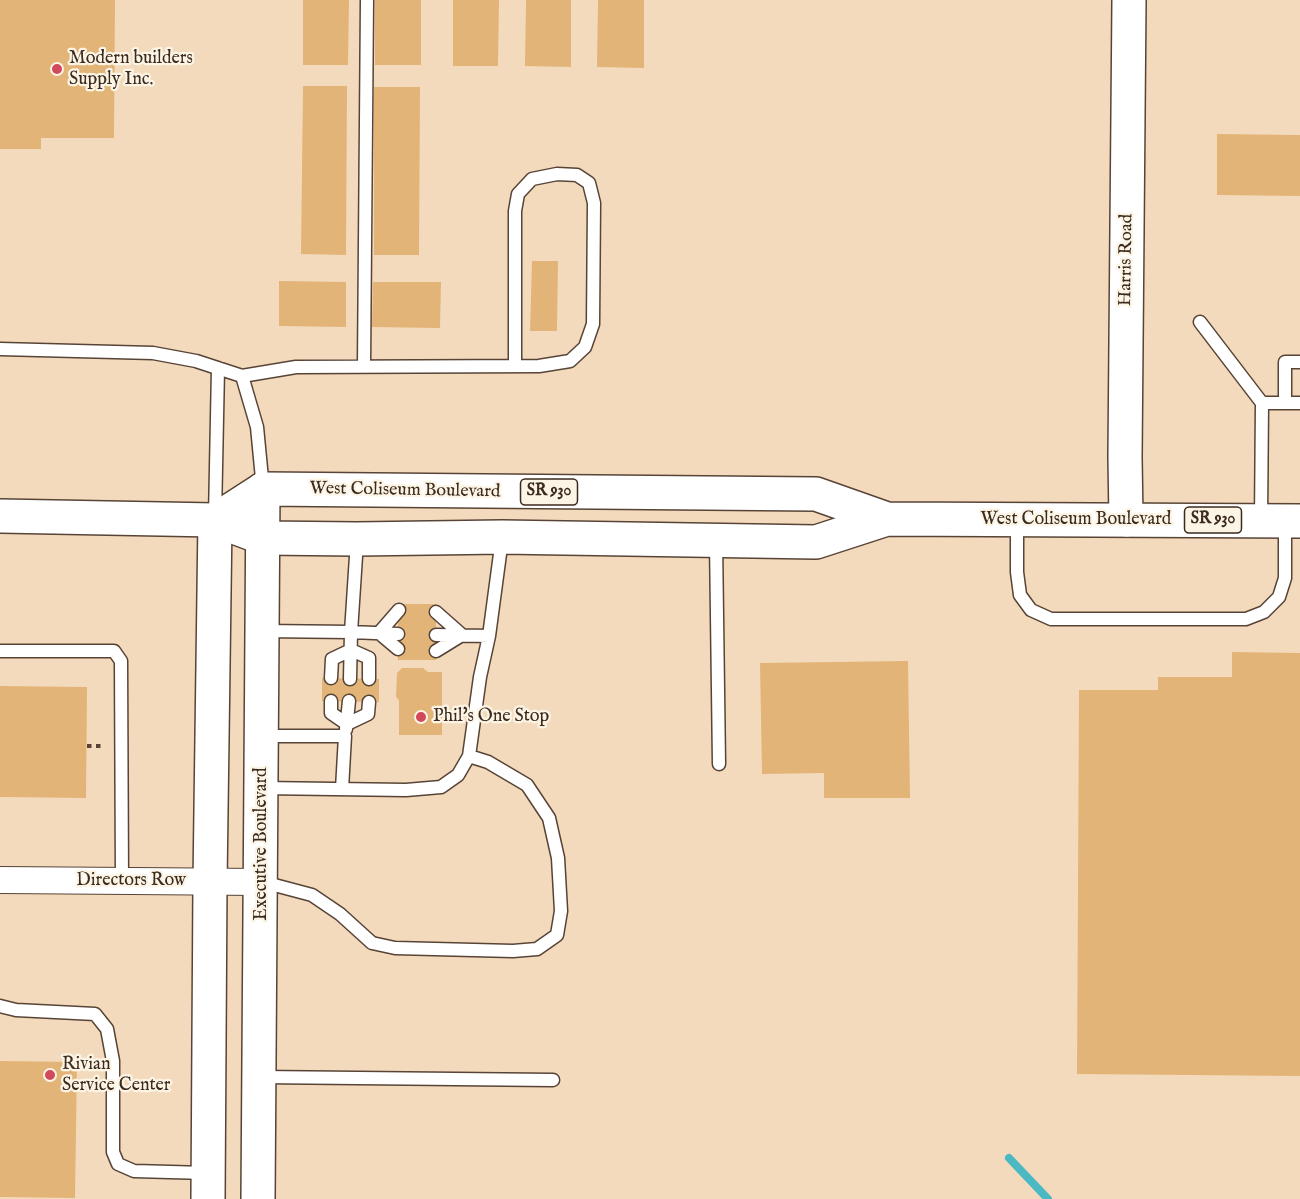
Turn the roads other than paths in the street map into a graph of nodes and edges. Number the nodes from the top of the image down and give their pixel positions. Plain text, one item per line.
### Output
1 (367, 0) edge
2 (1129, 0) edge
3 (1200, 322) dead end
4 (0, 349) edge
5 (1300, 362) edge
6 (364, 365) junction
7 (515, 366) junction
8 (218, 368) junction
9 (242, 376) junction
10 (1262, 403) junction
11 (1285, 403) junction
12 (1300, 403) edge
13 (264, 489) junction
14 (0, 516) edge
15 (887, 519) junction
16 (215, 520) junction
17 (1017, 520) junction
18 (1126, 520) junction
19 (1282, 520) edge
20 (502, 537) junction
21 (263, 538) junction
22 (357, 539) junction
23 (716, 540) junction
24 (399, 610) dead end
25 (436, 612) dead end
26 (263, 631) junction
27 (351, 632) junction
28 (379, 633) junction
29 (398, 634) dead end
30 (436, 635) dead end
31 (462, 635) junction
32 (489, 636) junction
33 (351, 650) junction
34 (398, 650) dead end
35 (0, 651) edge
36 (436, 651) dead end
37 (331, 678) dead end
38 (350, 679) dead end
39 (369, 679) dead end
40 (331, 701) dead end
41 (349, 702) dead end
42 (369, 702) dead end
43 (346, 730) junction
44 (262, 736) junction
45 (469, 756) junction
46 (718, 764) dead end
47 (262, 788) junction
48 (342, 789) junction
49 (0, 880) edge
50 (122, 881) junction
51 (210, 882) junction
52 (262, 882) junction
53 (0, 1006) edge
54 (259, 1077) junction
55 (553, 1080) dead end
56 (208, 1186) edge
57 (258, 1199) edge

1 - 6 lane
2 - 18 main road, Harris Road
3 - 10 lane
4 - 8 lane
5 - 11 lane
6 - 7 lane
6 - 9 lane
7 - 7 lane
8 - 9 lane
8 - 16 lane
9 - 13 lane
10 - 11 lane
10 - 19 lane
11 - 12 lane
13 - 15 main road, West Coliseum Boulevard / SR 930
13 - 16 main road
13 - 21 main road, Executive Boulevard
14 - 16 main road, West Coliseum Boulevard / SR 930
15 - 17 main road, West Coliseum Boulevard / SR 930
15 - 23 main road, West Coliseum Boulevard / SR 930
16 - 21 main road, West Coliseum Boulevard / SR 930
16 - 51 main road
17 - 18 main road, West Coliseum Boulevard / SR 930
17 - 19 lane
18 - 19 main road, West Coliseum Boulevard / SR 930
20 - 22 main road, West Coliseum Boulevard / SR 930
20 - 23 main road, West Coliseum Boulevard / SR 930
20 - 32 lane
21 - 22 main road, West Coliseum Boulevard / SR 930
21 - 26 main road, Executive Boulevard
22 - 27 lane
23 - 46 lane
24 - 28 lane
25 - 31 lane
26 - 27 lane
26 - 44 main road, Executive Boulevard
27 - 28 lane
27 - 33 lane
28 - 29 lane
28 - 34 lane
30 - 31 lane
31 - 32 lane
31 - 36 lane
32 - 45 lane
33 - 37 lane
33 - 38 lane
33 - 39 lane
35 - 50 lane
40 - 43 lane
41 - 43 lane
42 - 43 lane
43 - 44 lane
43 - 48 lane
44 - 47 main road, Executive Boulevard
45 - 48 lane
45 - 52 lane
47 - 48 lane
47 - 52 main road, Executive Boulevard
49 - 50 street, Directors Row
50 - 51 street, Directors Row
51 - 52 street, Directors Row
51 - 56 main road
52 - 54 main road, Executive Boulevard
53 - 56 lane
54 - 55 lane
54 - 57 main road, Executive Boulevard

